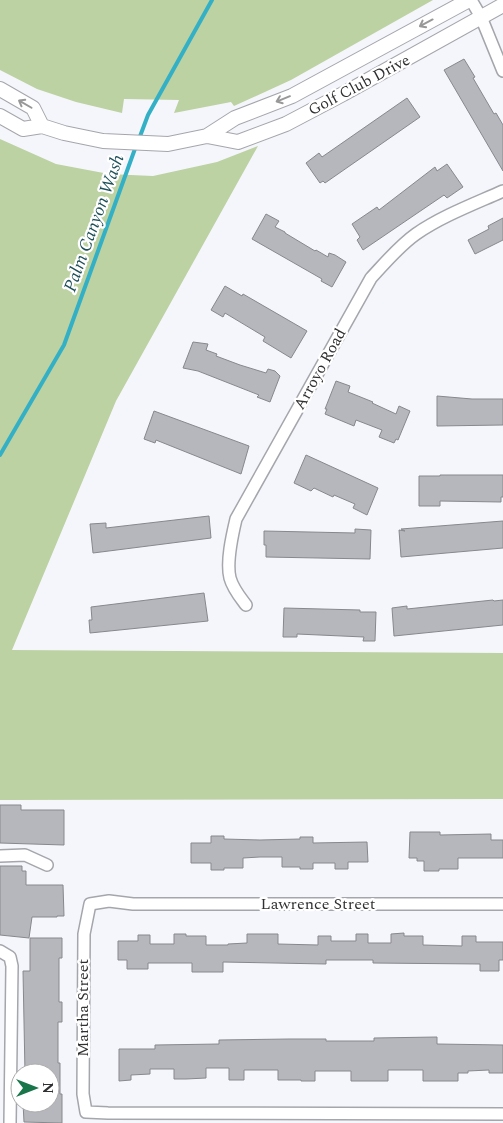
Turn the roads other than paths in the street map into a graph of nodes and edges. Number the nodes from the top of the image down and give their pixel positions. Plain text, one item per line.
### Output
1 (470, 0) edge
2 (503, 5) edge
3 (482, 17) junction
4 (503, 50) edge
5 (503, 71) edge
6 (0, 89) edge
7 (0, 116) edge
8 (42, 126) junction
9 (208, 136) junction
10 (503, 190) edge
11 (246, 605) dead end
12 (0, 856) edge
13 (47, 865) dead end
14 (133, 904) joint
15 (503, 904) edge
16 (0, 950) edge
17 (503, 1114) edge
18 (10, 1123) edge

1 - 3 street
1 -> 9 street, Golf Club Drive
2 - 3 street, Golf Club Drive
3 - 4 street
3 - 5 street
3 - 9 street, Golf Club Drive
8 -> 6 street
7 - 8 street, Golf Club Drive
8 - 9 street, Golf Club Drive
10 - 11 street, Arroyo Road
12 - 13 street
14 - 15 street, Lawrence Street
14 - 17 street, Martha Street
16 - 18 street

